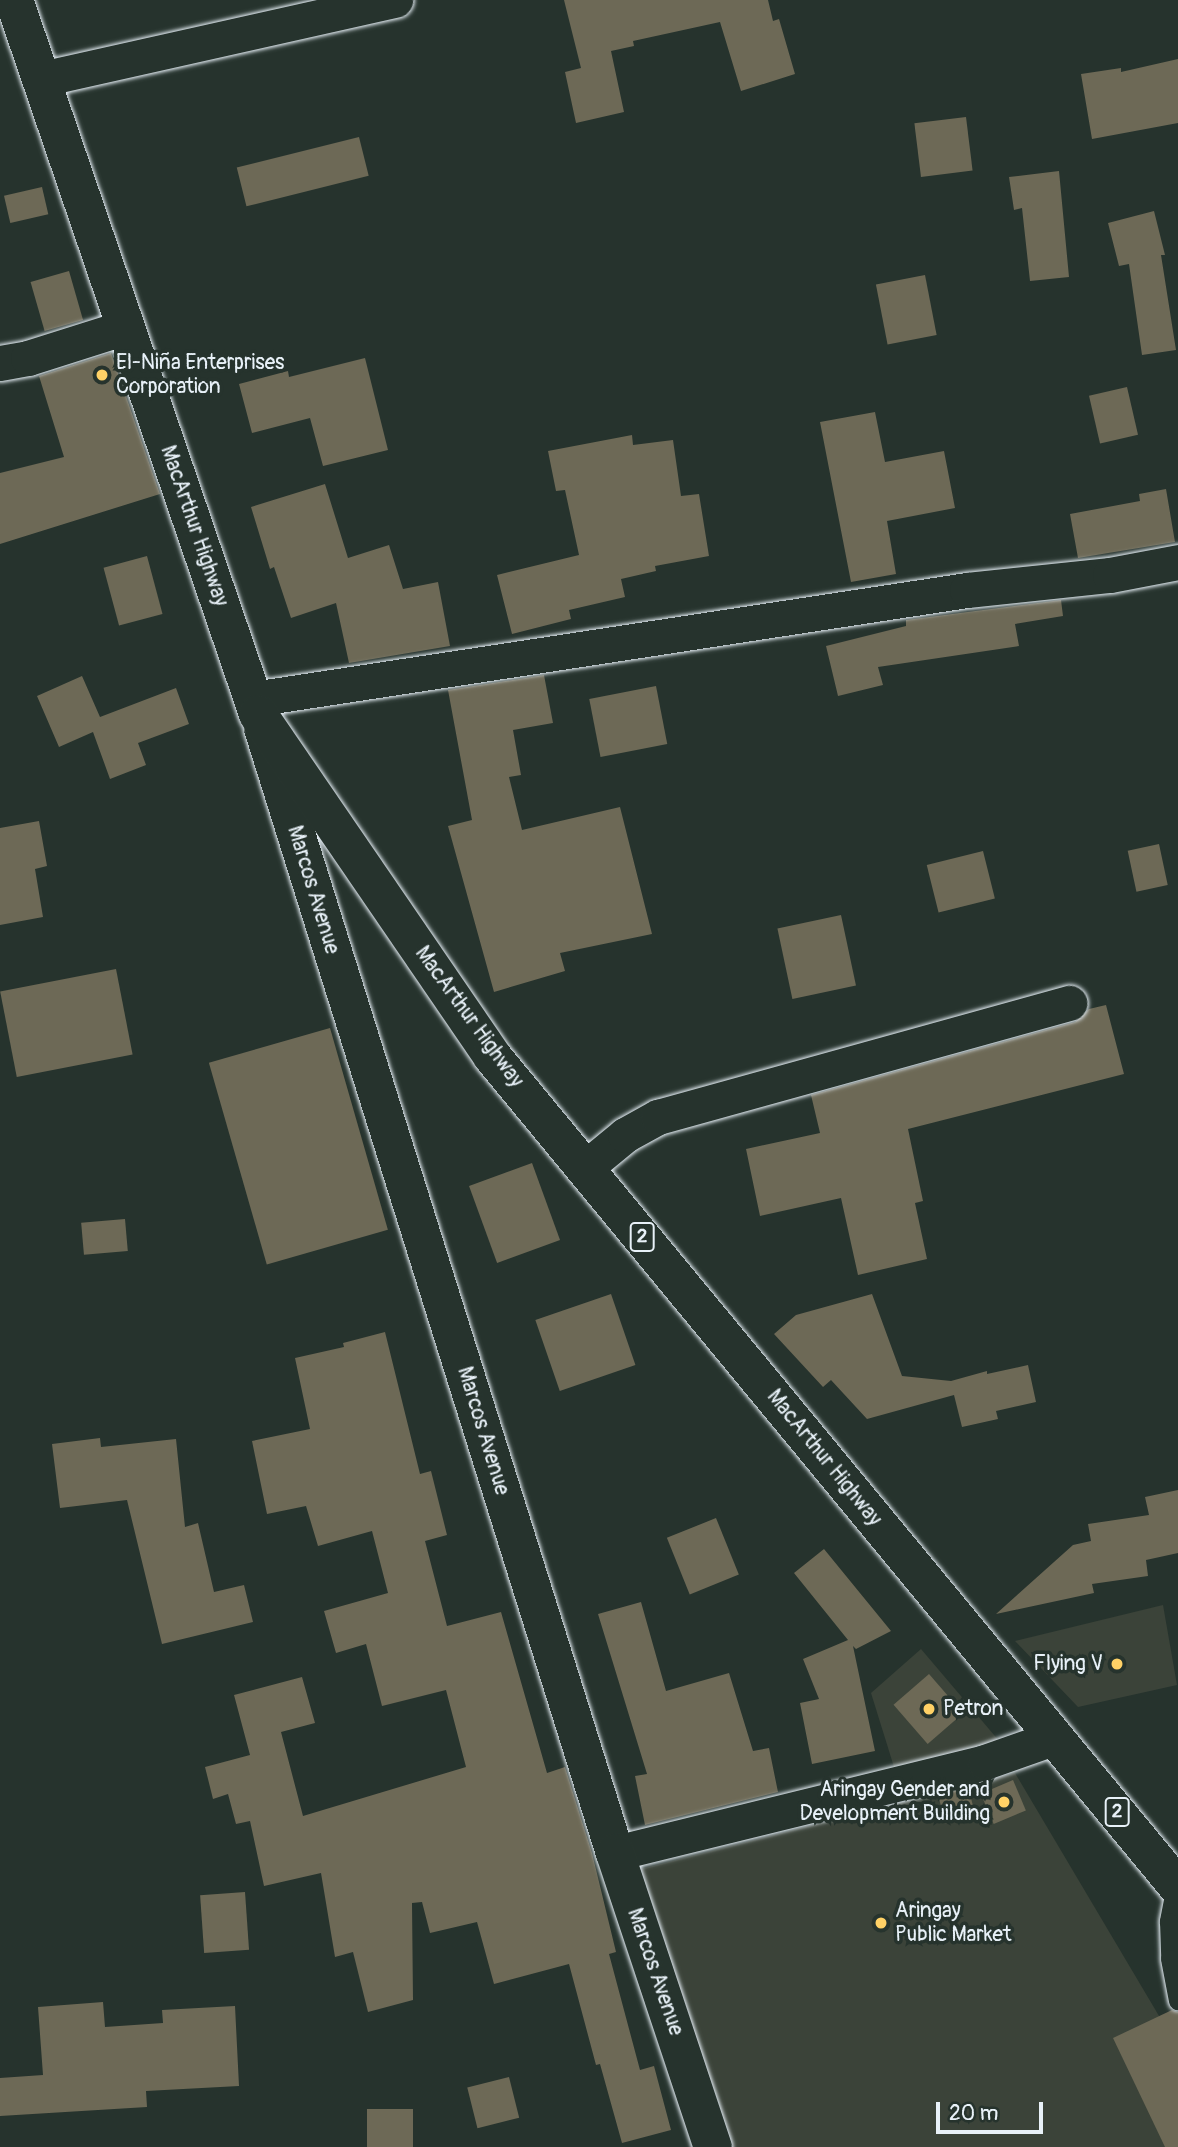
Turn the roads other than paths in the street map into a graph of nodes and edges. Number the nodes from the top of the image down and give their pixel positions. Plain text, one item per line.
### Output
1 (14, 0) edge
2 (395, 0) edge
3 (41, 79) junction
4 (126, 327) junction
5 (0, 363) edge
6 (1178, 562) edge
7 (256, 707) junction
8 (1070, 1003) dead end
9 (585, 1168) junction
10 (1056, 1737) junction
11 (615, 1853) junction
12 (1173, 1872) edge
13 (1178, 2001) edge
14 (713, 2147) edge

1 - 3 main road, MacArthur Highway / 2
2 - 3 street
3 - 4 main road, MacArthur Highway / 2
4 - 5 street
4 - 7 main road, MacArthur Highway / 2
6 - 7 street
7 - 9 main road, MacArthur Highway / 2
7 - 11 main road, Marcos Avenue
8 - 9 street
9 - 10 main road, MacArthur Highway / 2
10 - 11 street
10 - 12 main road, MacArthur Highway / 2
11 - 14 main road, Marcos Avenue
12 - 13 lane

